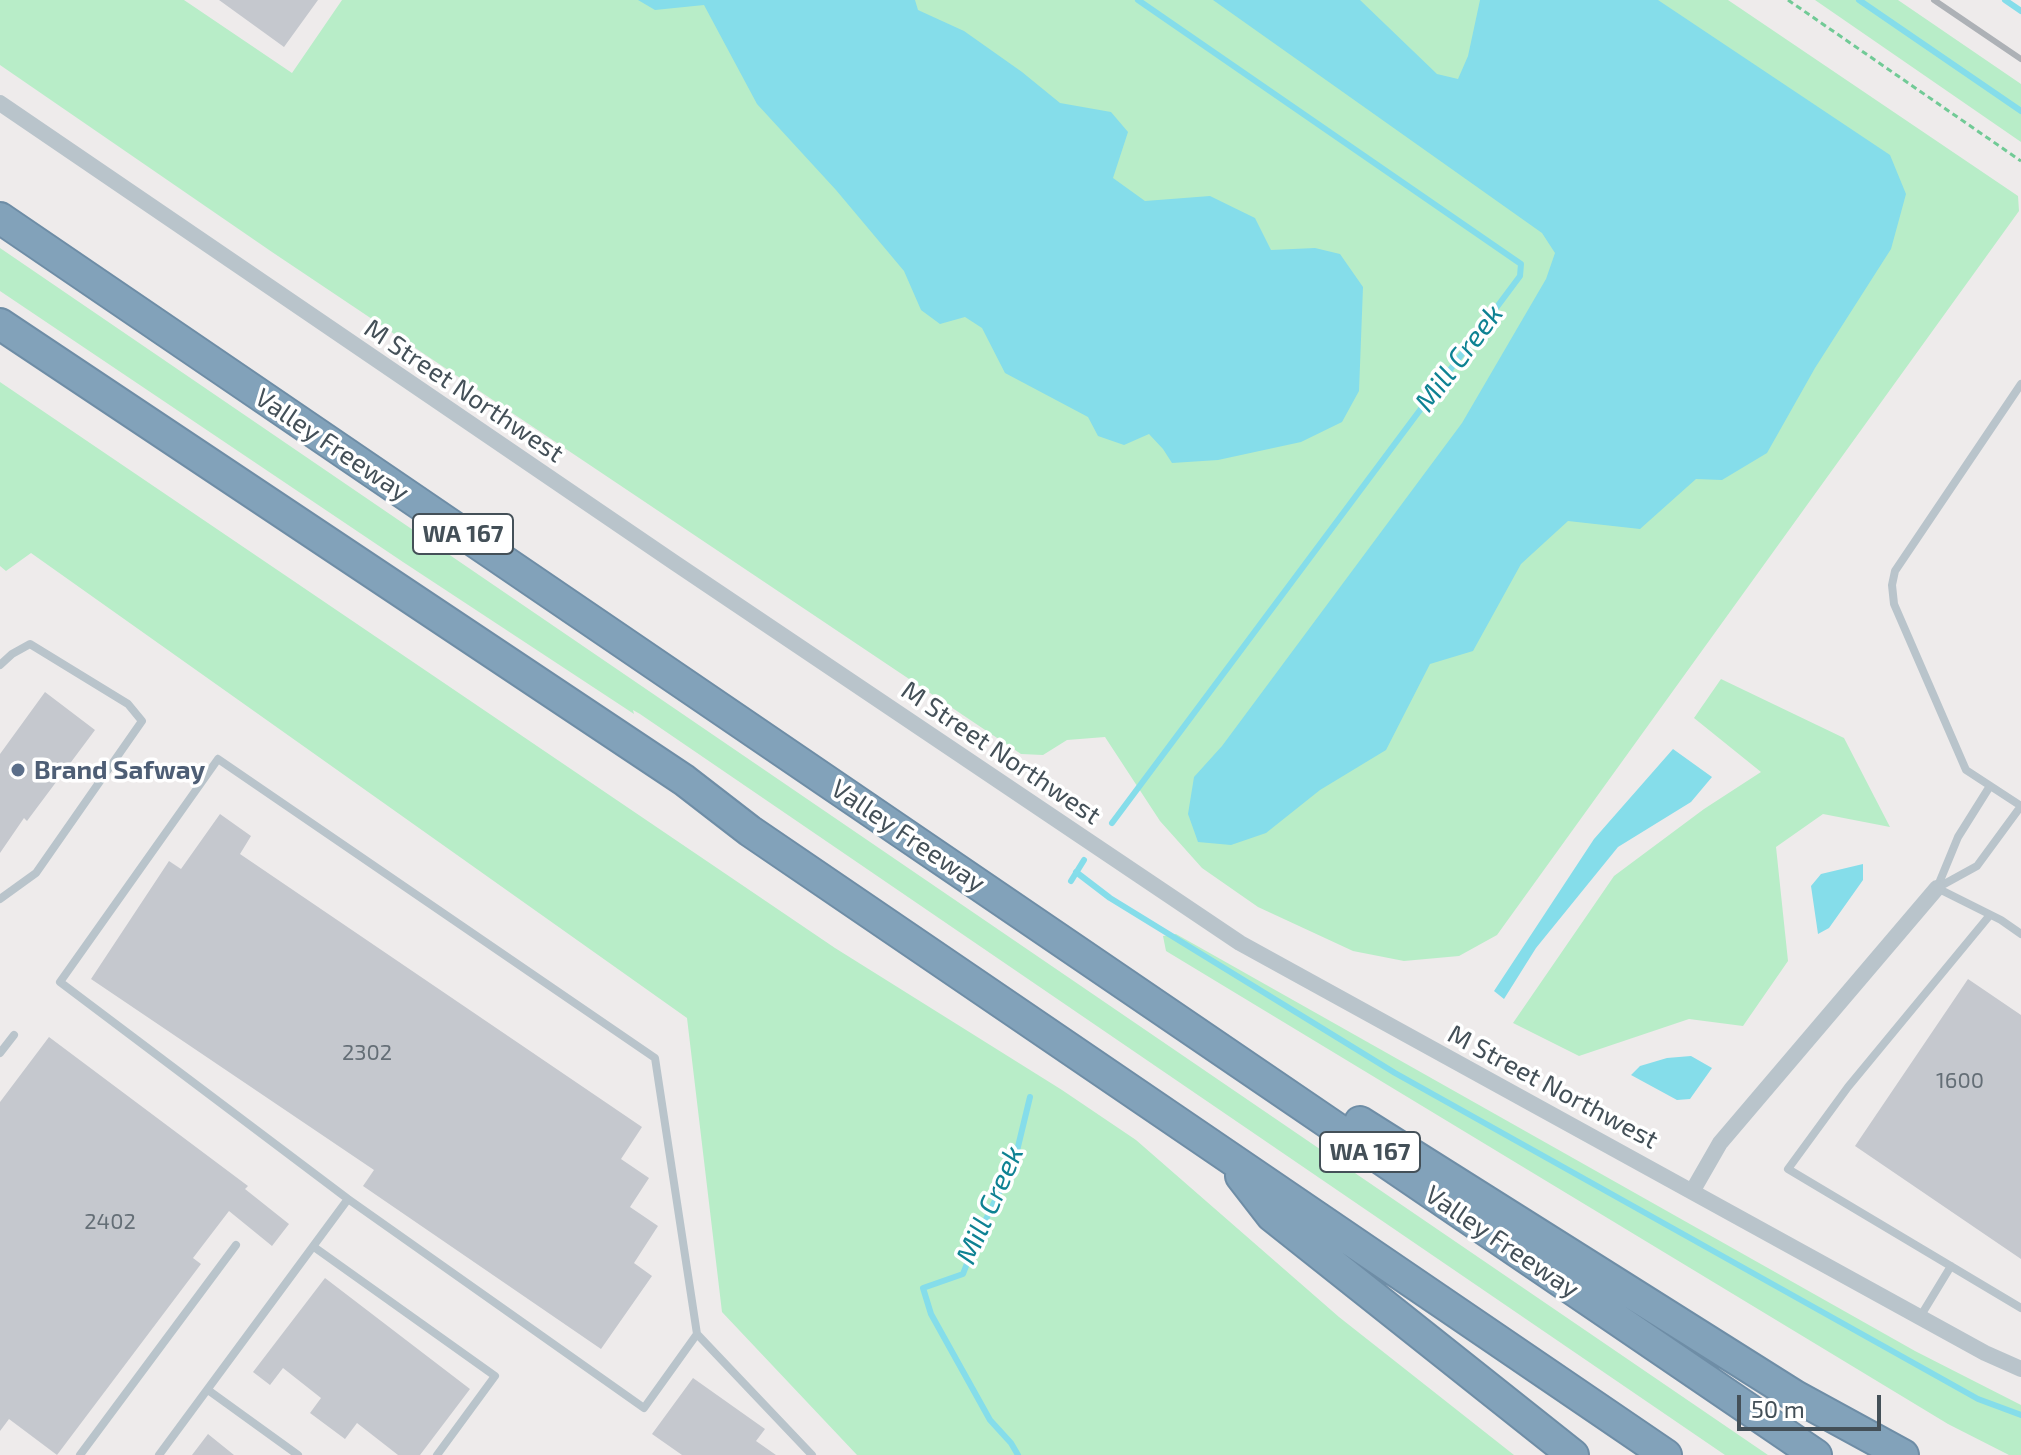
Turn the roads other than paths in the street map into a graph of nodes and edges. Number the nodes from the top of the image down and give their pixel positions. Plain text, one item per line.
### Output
1 (0, 103) edge
2 (0, 218) edge
3 (0, 324) edge
4 (2021, 384) edge
5 (0, 665) edge
6 (1990, 786) junction
7 (2021, 806) edge
8 (926, 848) junction
9 (1937, 888) junction
10 (0, 899) edge
11 (1990, 915) junction
12 (2021, 934) edge
13 (14, 1035) dead end
14 (0, 1053) edge
15 (1222, 1153) junction
16 (1693, 1190) junction
17 (348, 1199) junction
18 (236, 1245) dead end
19 (314, 1247) junction
20 (1951, 1266) junction
21 (2021, 1308) edge
22 (1920, 1317) junction
23 (697, 1334) junction
24 (2021, 1369) edge
25 (208, 1390) junction
26 (80, 1455) edge
27 (159, 1455) edge
28 (298, 1455) edge
29 (437, 1455) edge
30 (812, 1455) edge
31 (1573, 1455) edge
32 (1666, 1455) edge
33 (1816, 1455) edge
34 (1903, 1455) edge

1 - 16 street, M Street Northwest
2 - 8 highway, Valley Freeway / WA 167
3 - 15 highway, WA 167
4 - 6 lane
5 - 10 lane
6 - 7 lane
6 - 9 lane
7 - 9 lane
8 - 33 highway, Valley Freeway / WA 167
8 - 34 highway
9 - 11 lane
9 - 16 street
11 - 12 lane
11 - 20 lane
13 - 14 lane
15 - 31 highway
15 - 32 highway, WA 167
16 - 22 street, M Street Northwest
17 - 19 lane
17 - 23 lane
17 - 23 lane
18 - 26 lane
19 - 25 lane
19 - 29 lane
20 - 21 lane
20 - 22 lane
22 - 24 street, M Street Northwest
23 - 30 lane
25 - 27 lane
25 - 28 lane

